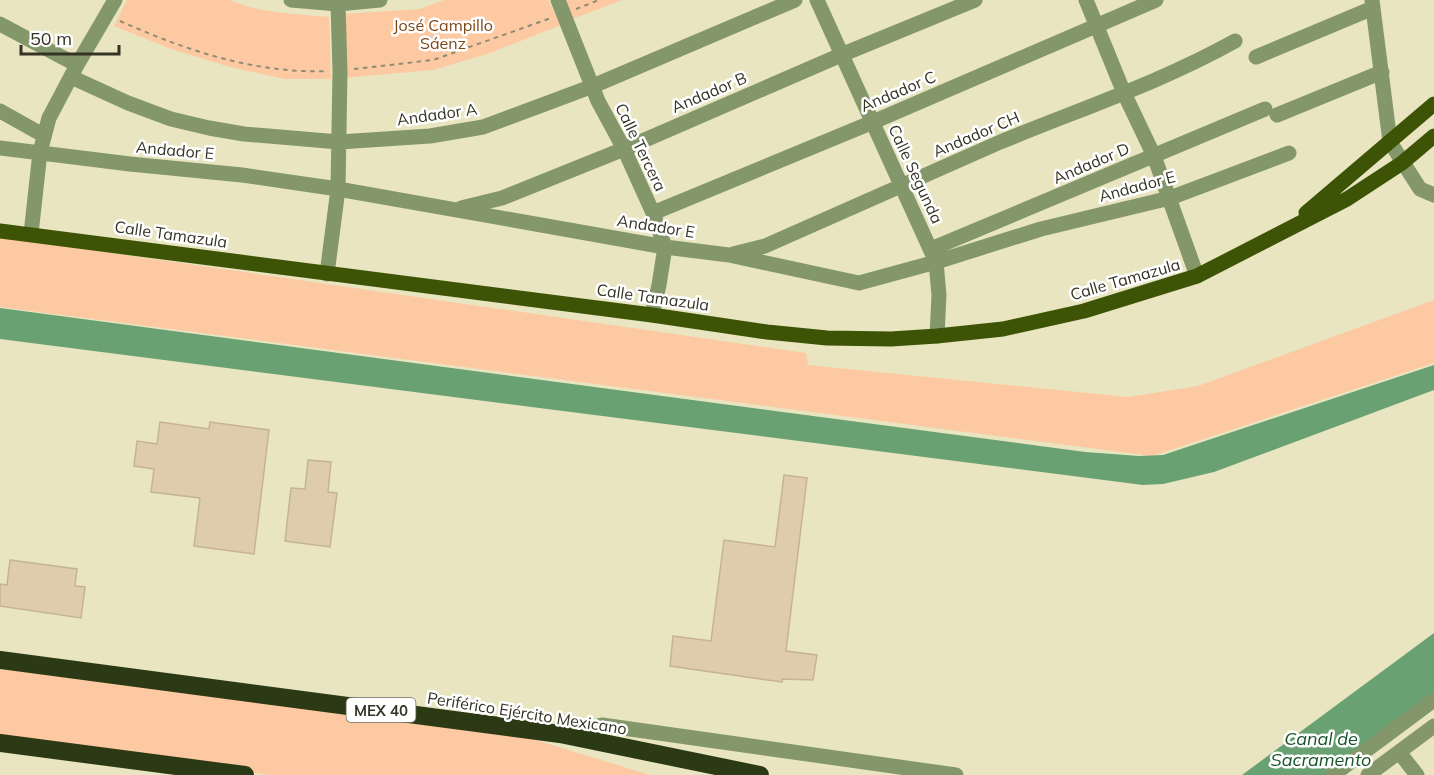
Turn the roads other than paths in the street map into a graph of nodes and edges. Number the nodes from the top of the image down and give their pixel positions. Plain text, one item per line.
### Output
1 (115, 0) edge
2 (291, 0) edge
3 (380, 0) edge
4 (558, 0) edge
5 (795, 0) edge
6 (817, 0) edge
7 (975, 0) edge
8 (1086, 0) edge
9 (1156, 0) edge
10 (338, 4) junction
11 (1373, 4) edge
12 (0, 24) edge
13 (1098, 26) junction
14 (1235, 41) dead end
15 (841, 55) junction
16 (1256, 57) dead end
17 (74, 71) junction
18 (1382, 72) junction
19 (593, 86) junction
20 (1124, 93) junction
21 (1434, 104) edge
22 (0, 111) edge
23 (873, 122) junction
24 (43, 135) junction
25 (1434, 136) edge
26 (339, 142) junction
27 (1390, 142) junction
28 (0, 148) edge
29 (624, 148) junction
30 (40, 152) junction
31 (1289, 153) dead end
32 (1154, 156) junction
33 (1402, 164) junction
34 (903, 186) junction
35 (338, 189) junction
36 (1434, 195) edge
37 (1170, 198) junction
38 (1033, 206) junction
39 (455, 210) junction
40 (653, 213) junction
41 (1041, 229) junction
42 (0, 231) edge
43 (1285, 231) junction
44 (31, 234) junction
45 (665, 247) junction
46 (729, 255) junction
47 (934, 256) junction
48 (327, 274) junction
49 (1197, 276) junction
50 (652, 315) junction
51 (937, 336) junction
52 (0, 660) edge
53 (1434, 700) edge
54 (1434, 726) edge
55 (560, 734) junction
56 (0, 743) edge
57 (1399, 752) junction
58 (245, 775) edge
59 (760, 775) edge
60 (956, 775) edge
61 (1334, 775) edge
62 (1368, 775) edge
63 (1417, 775) edge

1 - 17 street
2 - 10 street
3 - 10 street
4 - 19 street, Calle Tercera
5 - 19 street, Andador A
6 - 15 street, Calle Segunda
7 - 15 street, Andador B
8 - 13 street
9 - 13 street, Andador C
10 - 26 street
11 - 16 street
11 - 18 street
12 - 17 street, Andador A
13 - 20 street
13 - 23 street, Andador C
14 - 20 street, Andador CH
15 - 23 street, Calle Segunda
15 - 29 street, Andador B
17 - 24 street
17 - 26 street, Andador A
18 - 27 street
18 - 32 street, Andador D
19 - 26 street, Andador A
19 - 29 street, Calle Tercera
20 - 32 street
20 - 34 street, Andador CH
21 - 27 main road
22 - 24 street
23 - 34 street, Calle Segunda
23 - 40 street, Andador C
24 - 30 street
25 - 33 main road
26 - 35 street
27 - 33 street
27 - 43 main road
28 - 30 street, Andador E
29 - 39 street, Andador B
29 - 40 street, Calle Tercera
30 - 35 street, Andador E
30 - 44 street
31 - 37 street, Andador E
32 - 37 street
32 - 38 street, Andador D
33 - 36 street
33 - 43 main road
34 - 46 street, Andador CH
34 - 47 street, Calle Segunda
35 - 39 street, Andador E
35 - 48 street
37 - 41 street, Andador E
37 - 49 street
38 - 41 street
38 - 47 street, Andador D
39 - 45 street, Andador E
40 - 45 street, Calle Tercera
41 - 47 street, Andador E
42 - 44 main road, Calle Tamazula
43 - 49 main road, Calle Tamazula
44 - 48 main road, Calle Tamazula
45 - 46 street, Andador E
45 - 50 street, Calle Tercera
46 - 47 street, Andador E
47 - 51 street, Calle Segunda
48 - 50 main road, Calle Tamazula
49 - 51 main road, Calle Tamazula
50 - 51 main road, Calle Tamazula
52 - 55 highway, Periférico Ejército Mexicano / MEX 40
53 - 61 street
54 - 57 street
55 - 59 highway, Periférico Ejército Mexicano / MEX 40
55 - 60 street
56 - 58 highway
57 - 62 street
57 - 63 street

